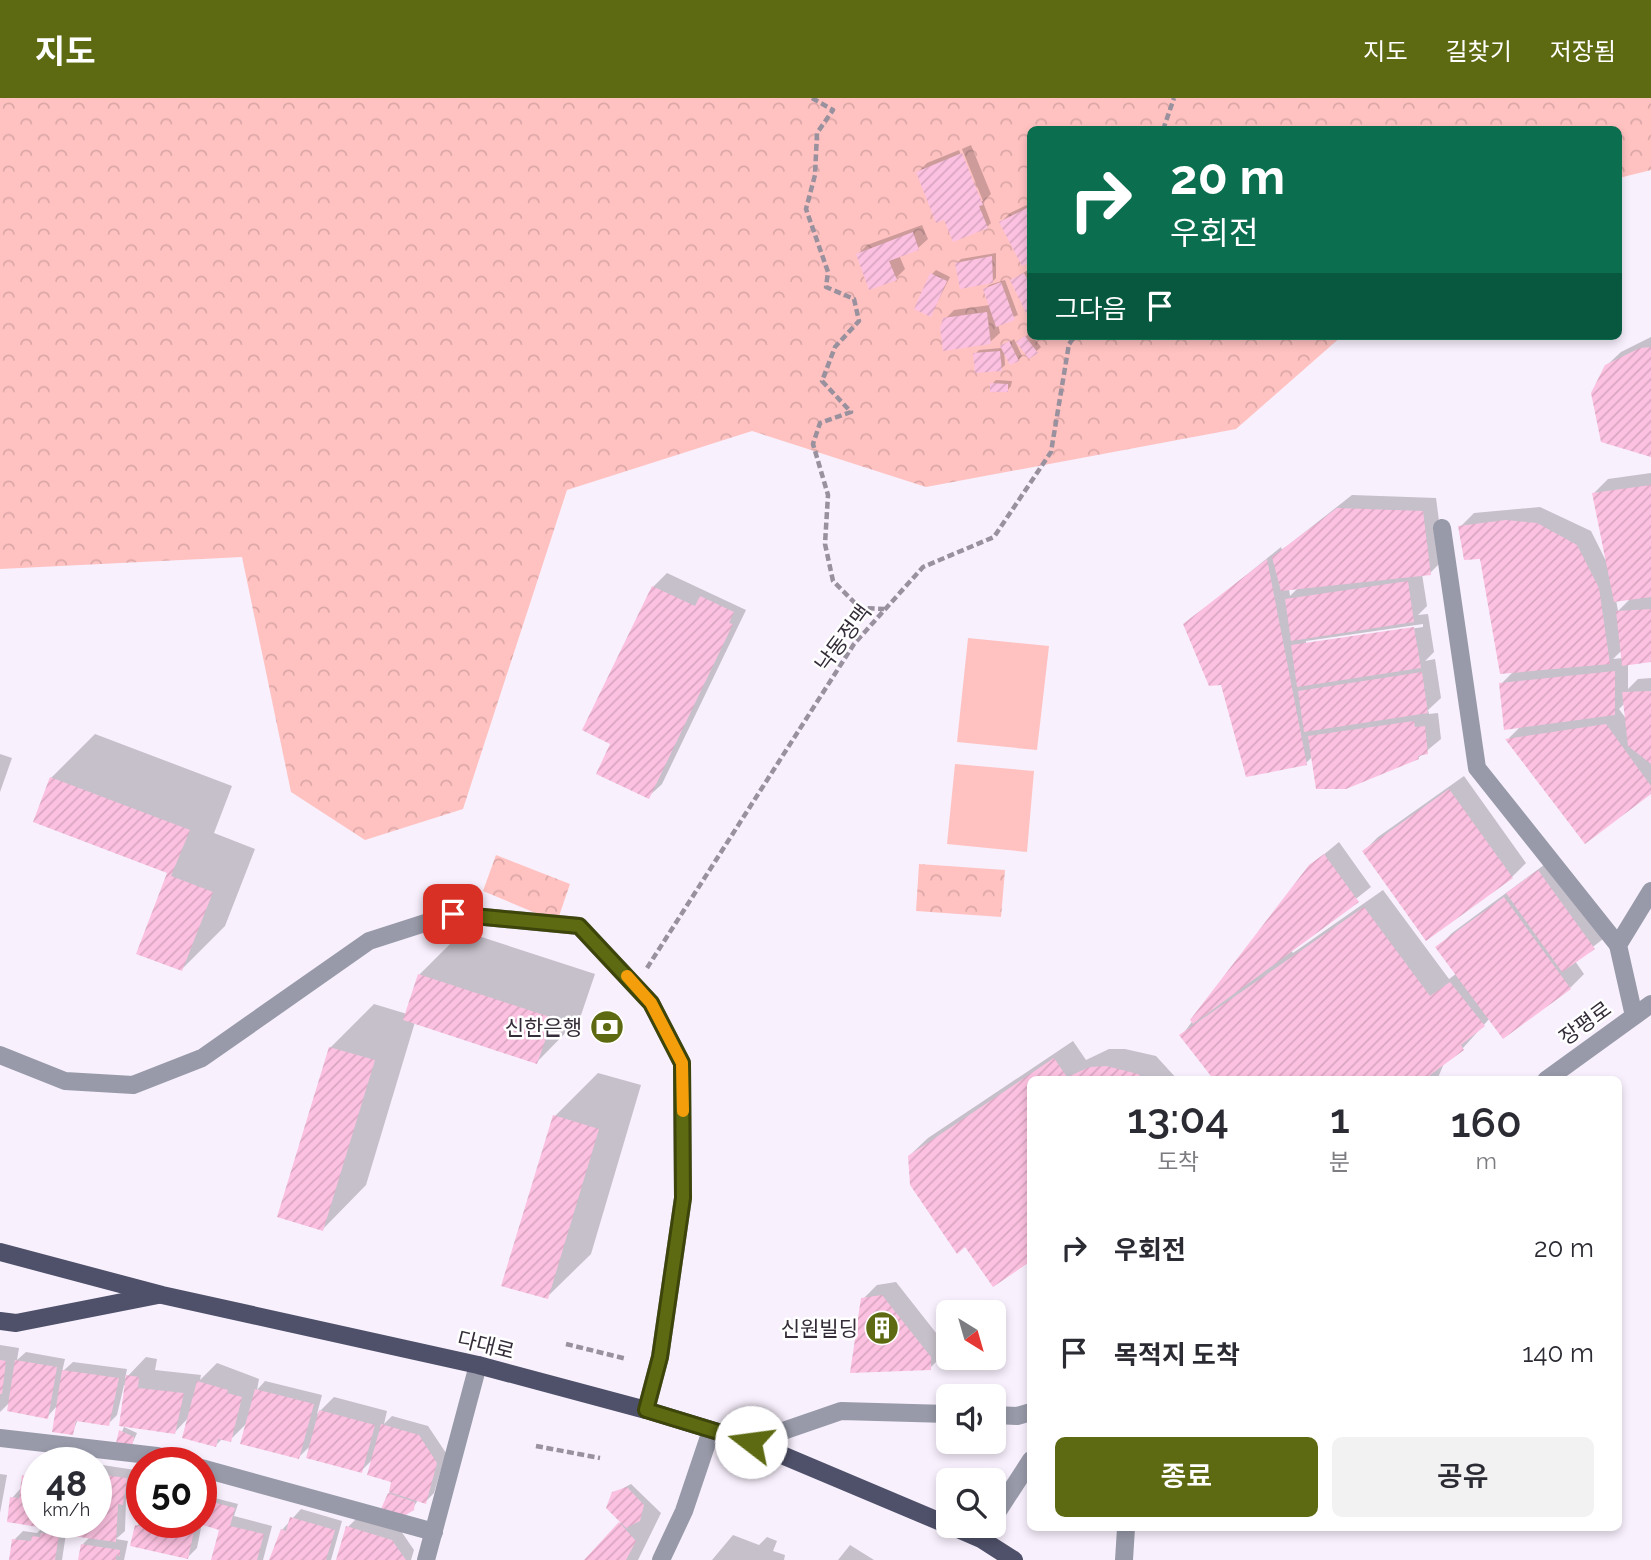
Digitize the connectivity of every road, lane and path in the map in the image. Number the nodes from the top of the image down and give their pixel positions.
1 (812, 98) edge
2 (1174, 98) edge
3 (1164, 126) edge
4 (1072, 340) edge
5 (1442, 528) dead end
6 (885, 609) junction
7 (1651, 891) edge
8 (1618, 945) junction
9 (637, 988) junction
10 (1651, 1004) edge
11 (1634, 1016) junction
12 (0, 1055) edge
13 (1552, 1076) edge
14 (0, 1252) edge
15 (162, 1295) junction
16 (0, 1321) edge
17 (566, 1344) dead end
18 (627, 1359) dead end
19 (478, 1365) junction
20 (646, 1410) junction
21 (1027, 1413) edge
22 (936, 1414) edge
23 (1006, 1416) edge
24 (711, 1431) junction
25 (0, 1438) edge
26 (751, 1442) junction
27 (536, 1446) dead end
28 (126, 1452) edge
29 (600, 1458) dead end
30 (1027, 1466) edge
31 (217, 1472) edge
32 (1006, 1499) edge
33 (936, 1519) edge
34 (1126, 1531) edge
35 (434, 1532) junction
36 (991, 1538) edge
37 (426, 1560) edge
38 (661, 1560) edge
39 (1014, 1560) edge
40 (1124, 1560) edge

1 - 6 path
2 - 3 path
4 - 6 path, 낙동정맥
5 - 8 street
6 - 9 path, 낙동정맥
7 - 8 street
8 - 11 street
9 - 12 street
9 - 20 street
10 - 11 street, 장평로
11 - 13 street, 장평로
14 - 15 main road, 다대로
15 - 16 main road
15 - 19 main road, 다대로
17 - 18 path
19 - 20 main road, 다대로
19 - 35 street
20 - 24 main road, 다대로
21 - 23 street
22 - 26 street
24 - 26 main road, 다대로
24 - 38 street
25 - 28 street
26 - 33 main road, 다대로
27 - 29 path
30 - 32 street
31 - 35 street
34 - 40 street
35 - 37 street
36 - 39 main road, 다대로

